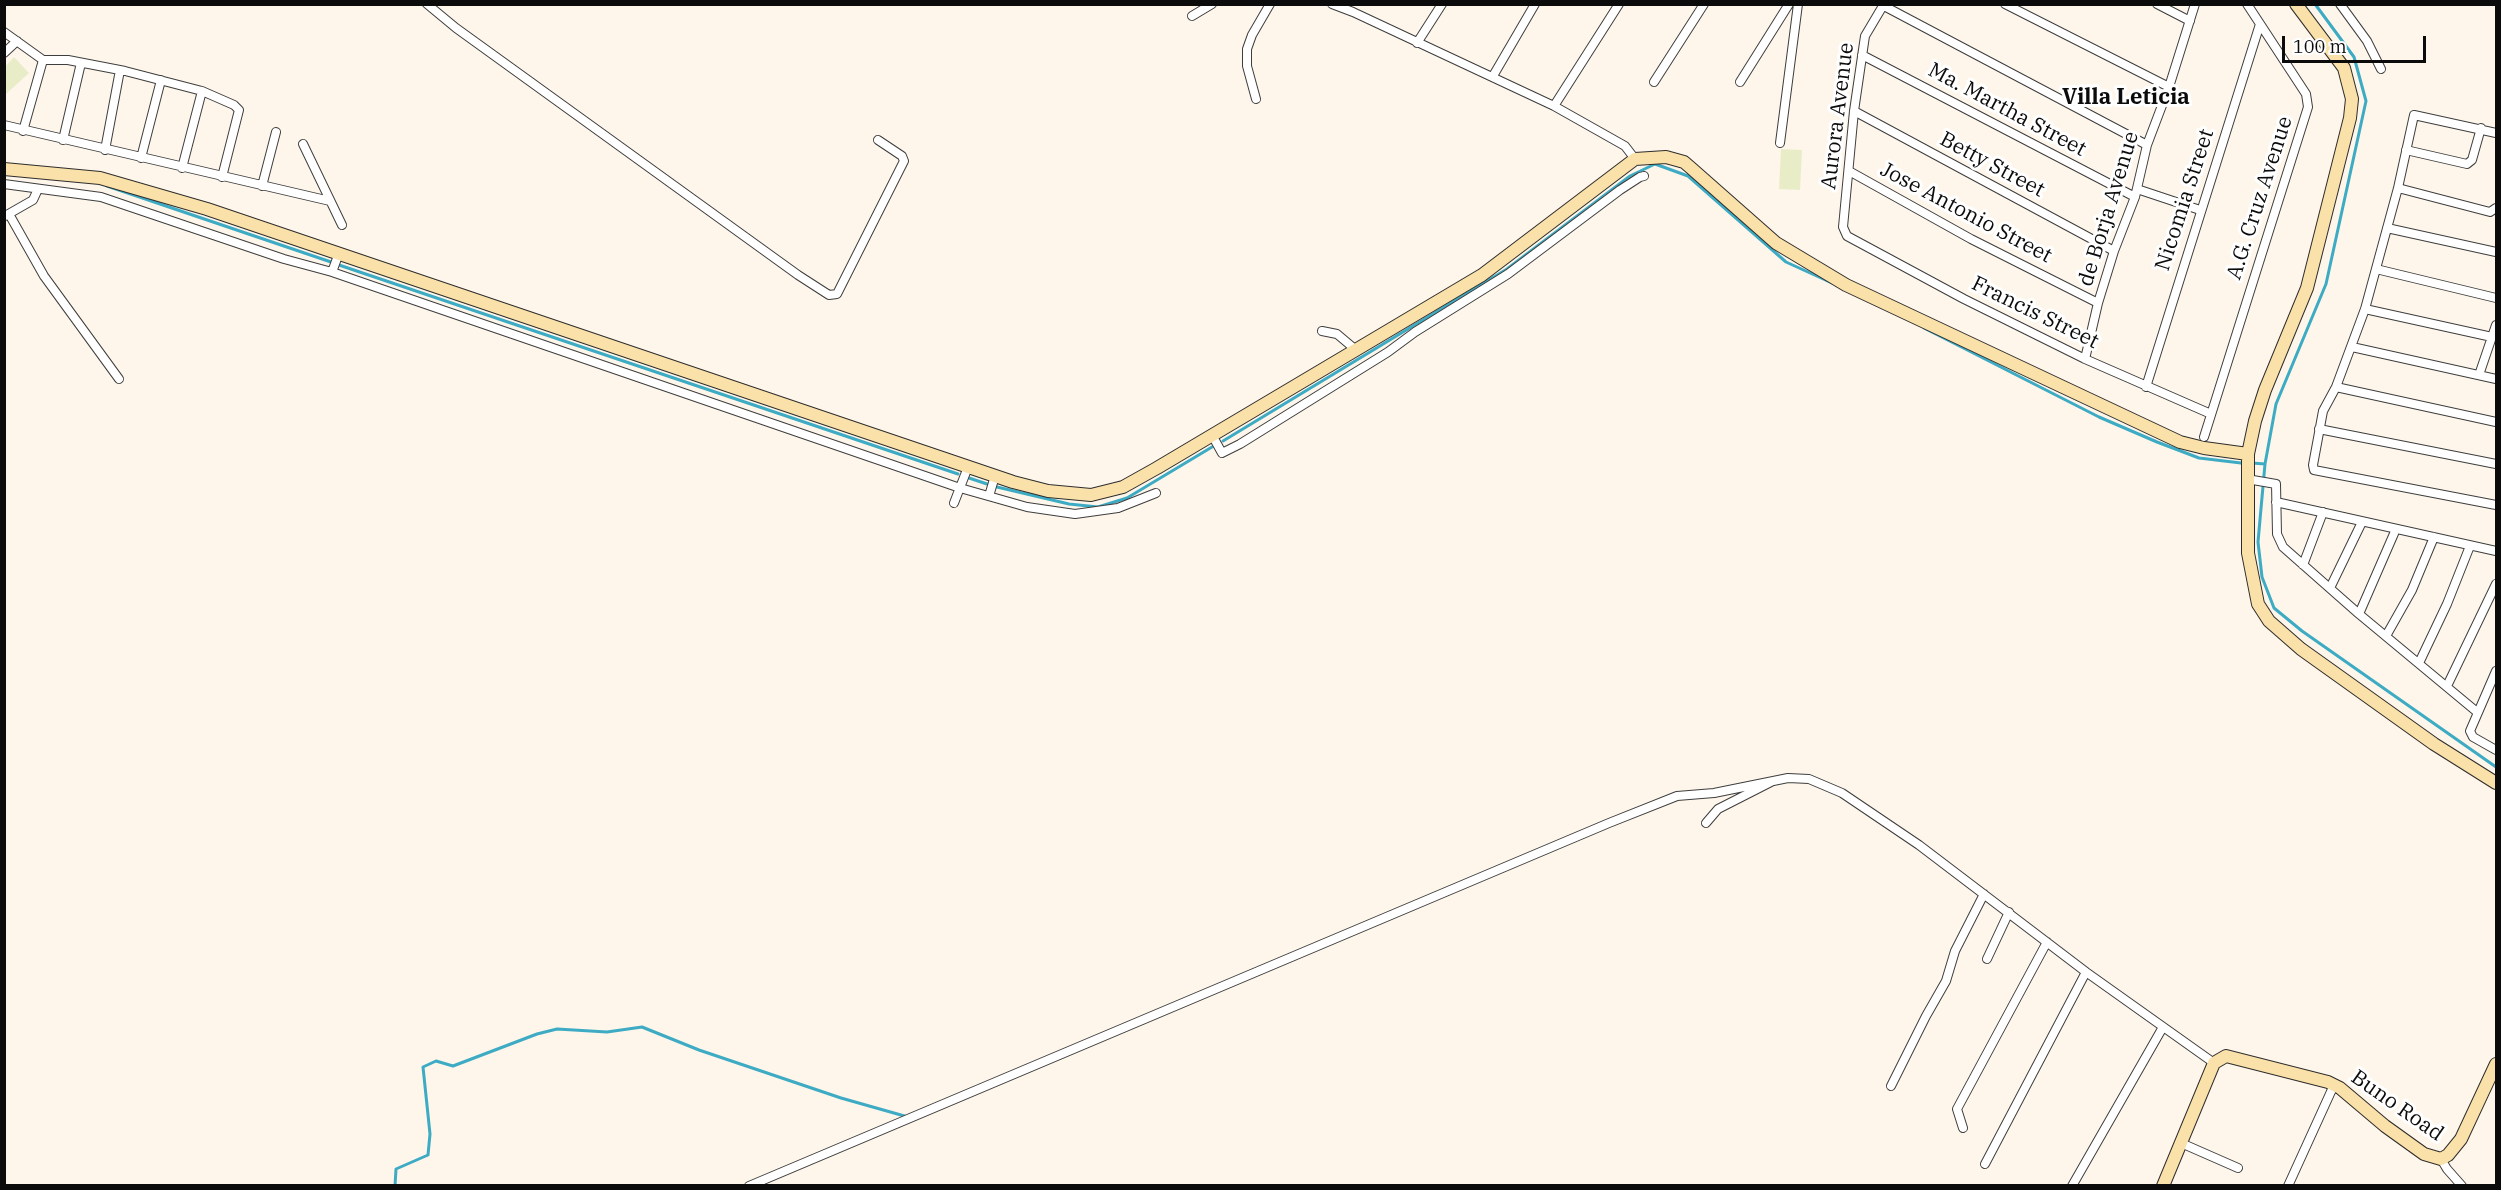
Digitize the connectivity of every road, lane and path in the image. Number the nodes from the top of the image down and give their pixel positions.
1 (427, 4) edge
2 (1212, 4) edge
3 (1270, 4) edge
4 (1332, 4) edge
5 (1442, 4) edge
6 (1534, 4) edge
7 (1619, 4) edge
8 (1704, 4) edge
9 (1789, 4) edge
10 (1798, 4) edge
11 (2005, 4) edge
12 (2157, 4) edge
13 (2195, 4) edge
14 (2247, 4) edge
15 (2296, 4) edge
16 (2340, 4) edge
17 (1884, 5) edge
18 (1356, 8) edge
19 (1192, 16) dead end
20 (2190, 21) junction
21 (2260, 24) junction
22 (4, 32) edge
23 (17, 41) junction
24 (1417, 43) junction
25 (4, 53) edge
26 (1862, 55) junction
27 (43, 60) junction
28 (81, 63) junction
29 (2381, 69) dead end
30 (120, 70) junction
31 (1493, 76) junction
32 (161, 80) junction
33 (1653, 82) dead end
34 (1740, 82) dead end
35 (2169, 87) junction
36 (202, 91) junction
37 (1256, 99) dead end
38 (1554, 106) junction
39 (1854, 111) junction
40 (4, 125) edge
41 (2481, 128) junction
42 (23, 131) junction
43 (276, 132) dead end
44 (2496, 133) edge
45 (63, 140) junction
46 (878, 140) dead end
47 (1780, 143) dead end
48 (303, 144) dead end
49 (2147, 145) junction
50 (105, 150) junction
51 (2406, 150) junction
52 (141, 158) junction
53 (1635, 159) junction
54 (182, 168) junction
55 (4, 169) edge
56 (1849, 171) junction
57 (1644, 176) dead end
58 (222, 177) junction
59 (4, 184) edge
60 (262, 186) junction
61 (2398, 188) junction
62 (38, 189) junction
63 (2136, 193) junction
64 (330, 201) junction
65 (2496, 208) edge
66 (2200, 210) junction
67 (7, 215) edge
68 (342, 225) dead end
69 (2387, 228) junction
70 (1847, 236) joint
71 (2114, 251) junction
72 (2496, 252) edge
73 (339, 253) junction
74 (2376, 269) junction
75 (332, 272) junction
76 (2496, 298) edge
77 (2098, 303) junction
78 (2365, 309) junction
79 (2496, 325) edge
80 (1322, 331) dead end
81 (2492, 337) junction
82 (2352, 347) junction
83 (1356, 350) junction
84 (2085, 358) junction
85 (2479, 375) junction
86 (119, 379) dead end
87 (2496, 379) edge
88 (2146, 387) junction
89 (2336, 387) junction
90 (2211, 414) junction
91 (2496, 422) edge
92 (2319, 429) junction
93 (1212, 435) junction
94 (2204, 436) dead end
95 (2248, 454) junction
96 (2496, 464) edge
97 (968, 466) junction
98 (995, 476) junction
99 (2251, 480) junction
100 (960, 488) junction
101 (1156, 493) dead end
102 (989, 496) junction
103 (2276, 502) junction
104 (954, 503) dead end
105 (2496, 505) edge
106 (2323, 512) junction
107 (2362, 522) junction
108 (2396, 529) junction
109 (2434, 537) junction
110 (2470, 546) junction
111 (2496, 550) edge
112 (2303, 564) junction
113 (2496, 584) edge
114 (2330, 588) junction
115 (2359, 614) junction
116 (2386, 636) junction
117 (2419, 663) junction
118 (2496, 671) edge
119 (2447, 686) junction
120 (2477, 712) junction
121 (2496, 750) edge
122 (1774, 780) junction
123 (2496, 783) edge
124 (1706, 823) dead end
125 (1984, 894) junction
126 (2009, 912) junction
127 (2047, 942) junction
128 (1987, 958) dead end
129 (2086, 972) junction
130 (2163, 1027) junction
131 (2214, 1063) junction
132 (2496, 1064) edge
133 (2334, 1085) junction
134 (1891, 1086) dead end
135 (1963, 1128) dead end
136 (2181, 1143) junction
137 (2441, 1159) junction
138 (1985, 1164) dead end
139 (2238, 1168) dead end
140 (749, 1185) edge
141 (2072, 1185) edge
142 (2163, 1185) edge
143 (2288, 1185) edge
144 (2462, 1185) edge

1 - 46 street
2 - 19 street
3 - 37 street
4 - 18 street
5 - 24 street
6 - 31 street
7 - 38 street
8 - 33 street
9 - 34 street
10 - 47 street
11 - 35 street
12 - 20 street
13 - 20 street, de Borja Avenue
14 - 21 street, A.G. Cruz Avenue
15 - 95 street
16 - 29 street
17 - 26 street, Aurora Avenue
17 - 49 street
18 - 24 street
20 - 35 street, de Borja Avenue
21 - 66 street, Nicomia Street
21 - 90 street, A.G. Cruz Avenue
22 - 23 street
23 - 25 street
23 - 27 street
24 - 31 street
26 - 39 street, Aurora Avenue
26 - 63 street, Ma. Martha Street
27 - 28 street
27 - 42 street
28 - 30 street
28 - 45 street
30 - 32 street
30 - 50 street
31 - 38 street
32 - 36 street
32 - 52 street
35 - 49 street, de Borja Avenue
36 - 54 street
36 - 58 street
38 - 53 street
39 - 56 street, Aurora Avenue
39 - 71 street, Betty Street
40 - 42 street
41 - 44 street
41 - 51 street
41 - 51 street
42 - 45 street
43 - 60 street
45 - 50 street
48 - 64 street
49 - 63 street, de Borja Avenue
50 - 52 street
51 - 61 street
52 - 54 street
53 - 83 street
53 - 95 street
54 - 58 street
55 - 73 street
56 - 70 street, Aurora Avenue
56 - 77 street, Jose Antonio Street
57 - 93 street
58 - 60 street
59 - 62 street
60 - 64 street
61 - 65 street
61 - 69 street
62 - 67 street
62 - 75 street
63 - 66 street, Ma. Martha Street
63 - 71 street, de Borja Avenue
64 - 68 street
66 - 88 street, Nicomia Street
67 - 86 street
69 - 72 street
69 - 74 street
70 - 84 street, Francis Street
71 - 77 street, de Borja Avenue
73 - 75 street
73 - 97 street
74 - 76 street
74 - 78 street
75 - 100 street
77 - 84 street, de Borja Avenue
78 - 81 street
78 - 82 street
79 - 81 street
80 - 83 street
81 - 85 street
82 - 85 street
82 - 89 street
83 - 93 street
84 - 88 street, Francis Street
85 - 87 street
88 - 90 street, Francis Street
89 - 91 street
89 - 92 street
90 - 94 street, A.G. Cruz Avenue
92 - 96 street
92 - 105 street
93 - 98 street
95 - 99 street
97 - 98 street
97 - 100 street
98 - 102 street
99 - 103 street
99 - 123 street
100 - 102 street
100 - 104 street
101 - 102 street
103 - 106 street
103 - 112 street
106 - 107 street
106 - 112 street
107 - 108 street
107 - 114 street
108 - 109 street
108 - 115 street
109 - 110 street
109 - 116 street
110 - 111 street
110 - 117 street
112 - 114 street
113 - 119 street
114 - 115 street
115 - 116 street
116 - 117 street
117 - 119 street
118 - 120 street
119 - 120 street
120 - 121 street
122 - 124 street
122 - 125 street
122 - 140 street
125 - 126 street
125 - 134 street
126 - 127 street
126 - 128 street
127 - 129 street
127 - 135 street
129 - 130 street
129 - 138 street
130 - 131 street
130 - 141 street
131 - 133 street, Buno Road
131 - 136 street
132 - 137 street, Buno Road
133 - 137 street, Buno Road
133 - 143 street
136 - 139 street
136 - 142 street
137 - 144 street

